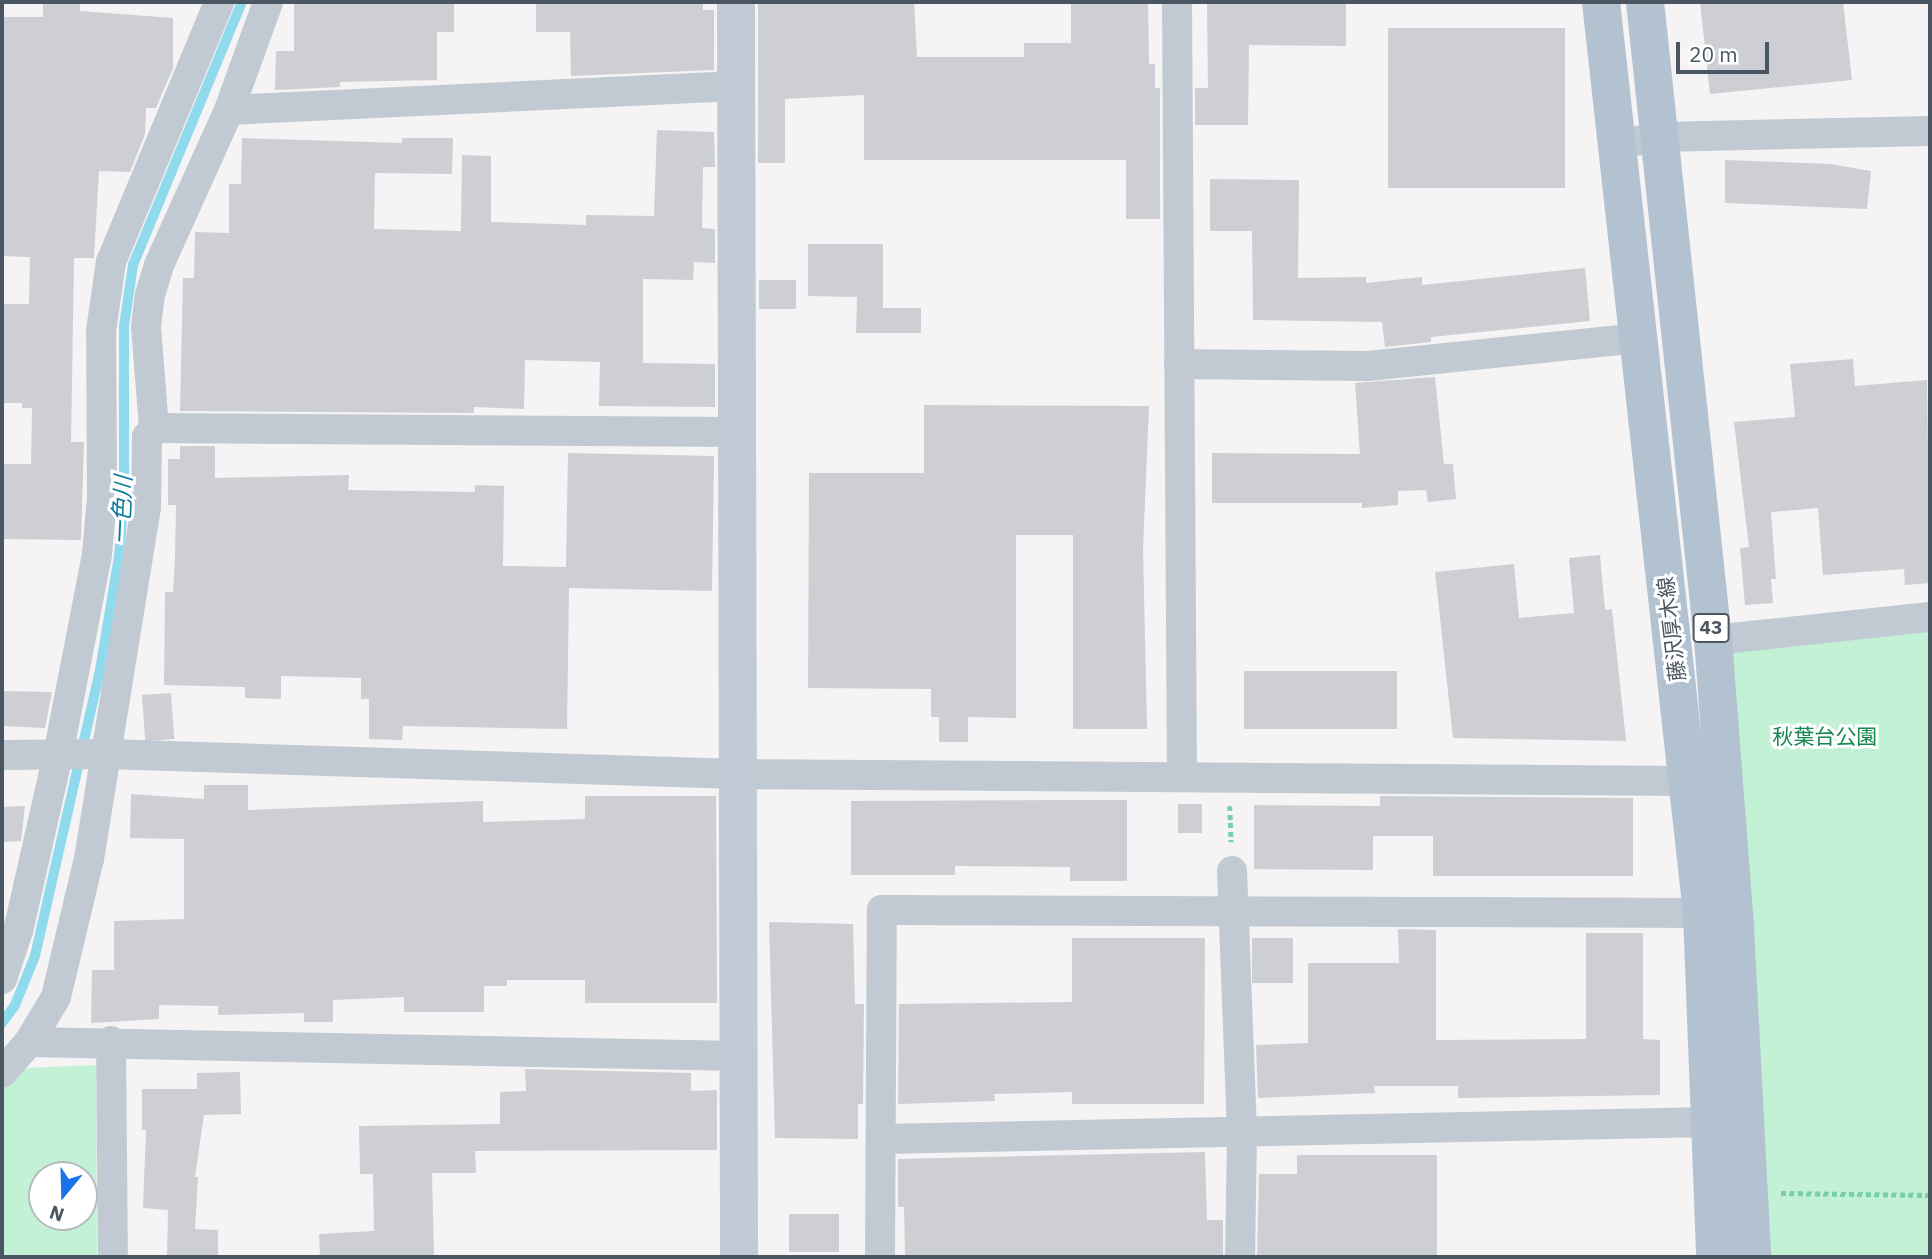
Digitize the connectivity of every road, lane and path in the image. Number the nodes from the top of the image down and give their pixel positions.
1 (219, 2) edge
2 (268, 2) edge
3 (736, 2) edge
4 (1177, 2) edge
5 (1601, 2) edge
6 (1645, 2) edge
7 (736, 86) junction
8 (229, 110) junction
9 (1930, 131) edge
10 (1662, 137) junction
11 (1616, 144) junction
12 (1641, 338) junction
13 (1180, 364) junction
14 (154, 428) junction
15 (739, 432) junction
16 (1930, 617) edge
17 (1713, 640) junction
18 (103, 754) junction
19 (2, 755) edge
20 (63, 755) junction
21 (738, 774) junction
22 (1182, 777) junction
23 (1229, 777) junction
24 (1688, 781) junction
25 (1232, 871) joint
26 (1233, 911) junction
27 (1702, 913) junction
28 (2, 979) edge
29 (111, 1041) junction
30 (29, 1042) junction
31 (739, 1056) junction
32 (2, 1073) edge
33 (1711, 1122) junction
34 (1242, 1132) junction
35 (881, 1139) junction
36 (1749, 1192) junction
37 (1930, 1195) edge
38 (113, 1257) edge
39 (739, 1257) edge
40 (880, 1257) edge
41 (1240, 1257) edge
42 (1715, 1257) edge
43 (1752, 1257) edge

1 - 20 street
2 - 8 street
3 - 7 street
4 - 13 street
5 - 11 main road, 藤沢厚木線 / 43
6 - 10 main road, 藤沢厚木線 / 43
7 - 8 street
7 - 15 street
8 - 14 street
9 - 10 street
10 - 11 street
10 - 17 main road, 藤沢厚木線 / 43
11 - 12 main road, 藤沢厚木線 / 43
12 - 13 street
12 - 24 main road, 藤沢厚木線 / 43
13 - 22 street
14 - 15 street
14 - 18 street
15 - 21 street
16 - 17 street
17 - 36 main road, 藤沢厚木線 / 43
18 - 20 street
18 - 21 street
18 - 30 street
19 - 20 street
20 - 28 street
21 - 22 street
21 - 31 street
22 - 23 street
23 - 24 street
23 - 25 path
24 - 27 main road, 藤沢厚木線 / 43
25 - 26 street
26 - 27 street
26 - 34 street
26 - 35 street
27 - 33 main road, 藤沢厚木線 / 43
29 - 30 street
29 - 31 street
29 - 38 street
30 - 32 street
31 - 39 street
33 - 34 street
33 - 42 main road, 藤沢厚木線 / 43
34 - 35 street
34 - 41 street
35 - 40 street
36 - 37 path
36 - 43 main road, 藤沢厚木線 / 43

